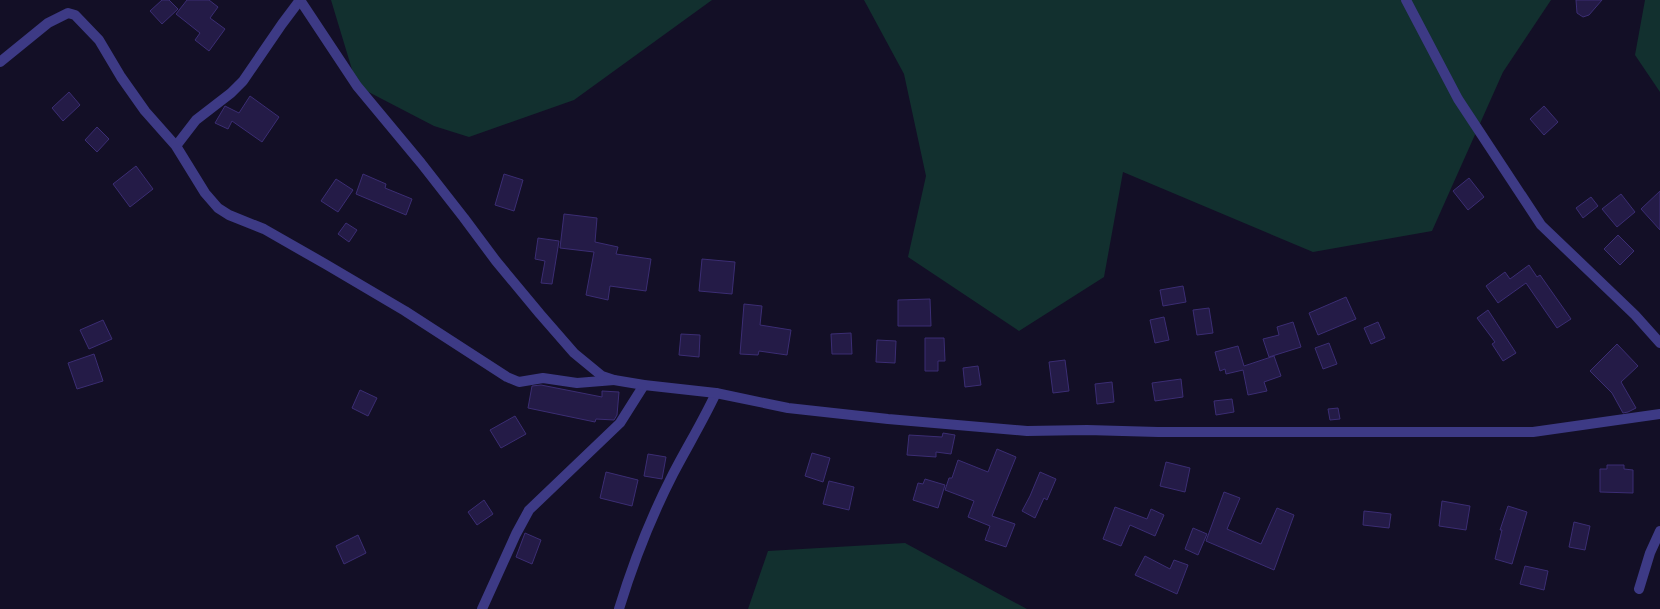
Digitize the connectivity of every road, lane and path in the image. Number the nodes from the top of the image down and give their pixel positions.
1 (300, 0) edge
2 (1406, 0) edge
3 (0, 62) edge
4 (176, 146) junction
5 (1660, 343) edge
6 (614, 380) junction
7 (644, 385) junction
8 (716, 393) junction
9 (1660, 414) edge
10 (1660, 531) edge
11 (1639, 589) dead end
12 (482, 609) edge
13 (619, 609) edge

1 - 4 street
1 - 6 street
2 - 5 street
3 - 4 street
4 - 6 street
6 - 7 street
7 - 8 street
7 - 12 street
8 - 9 street
8 - 13 street
10 - 11 street

